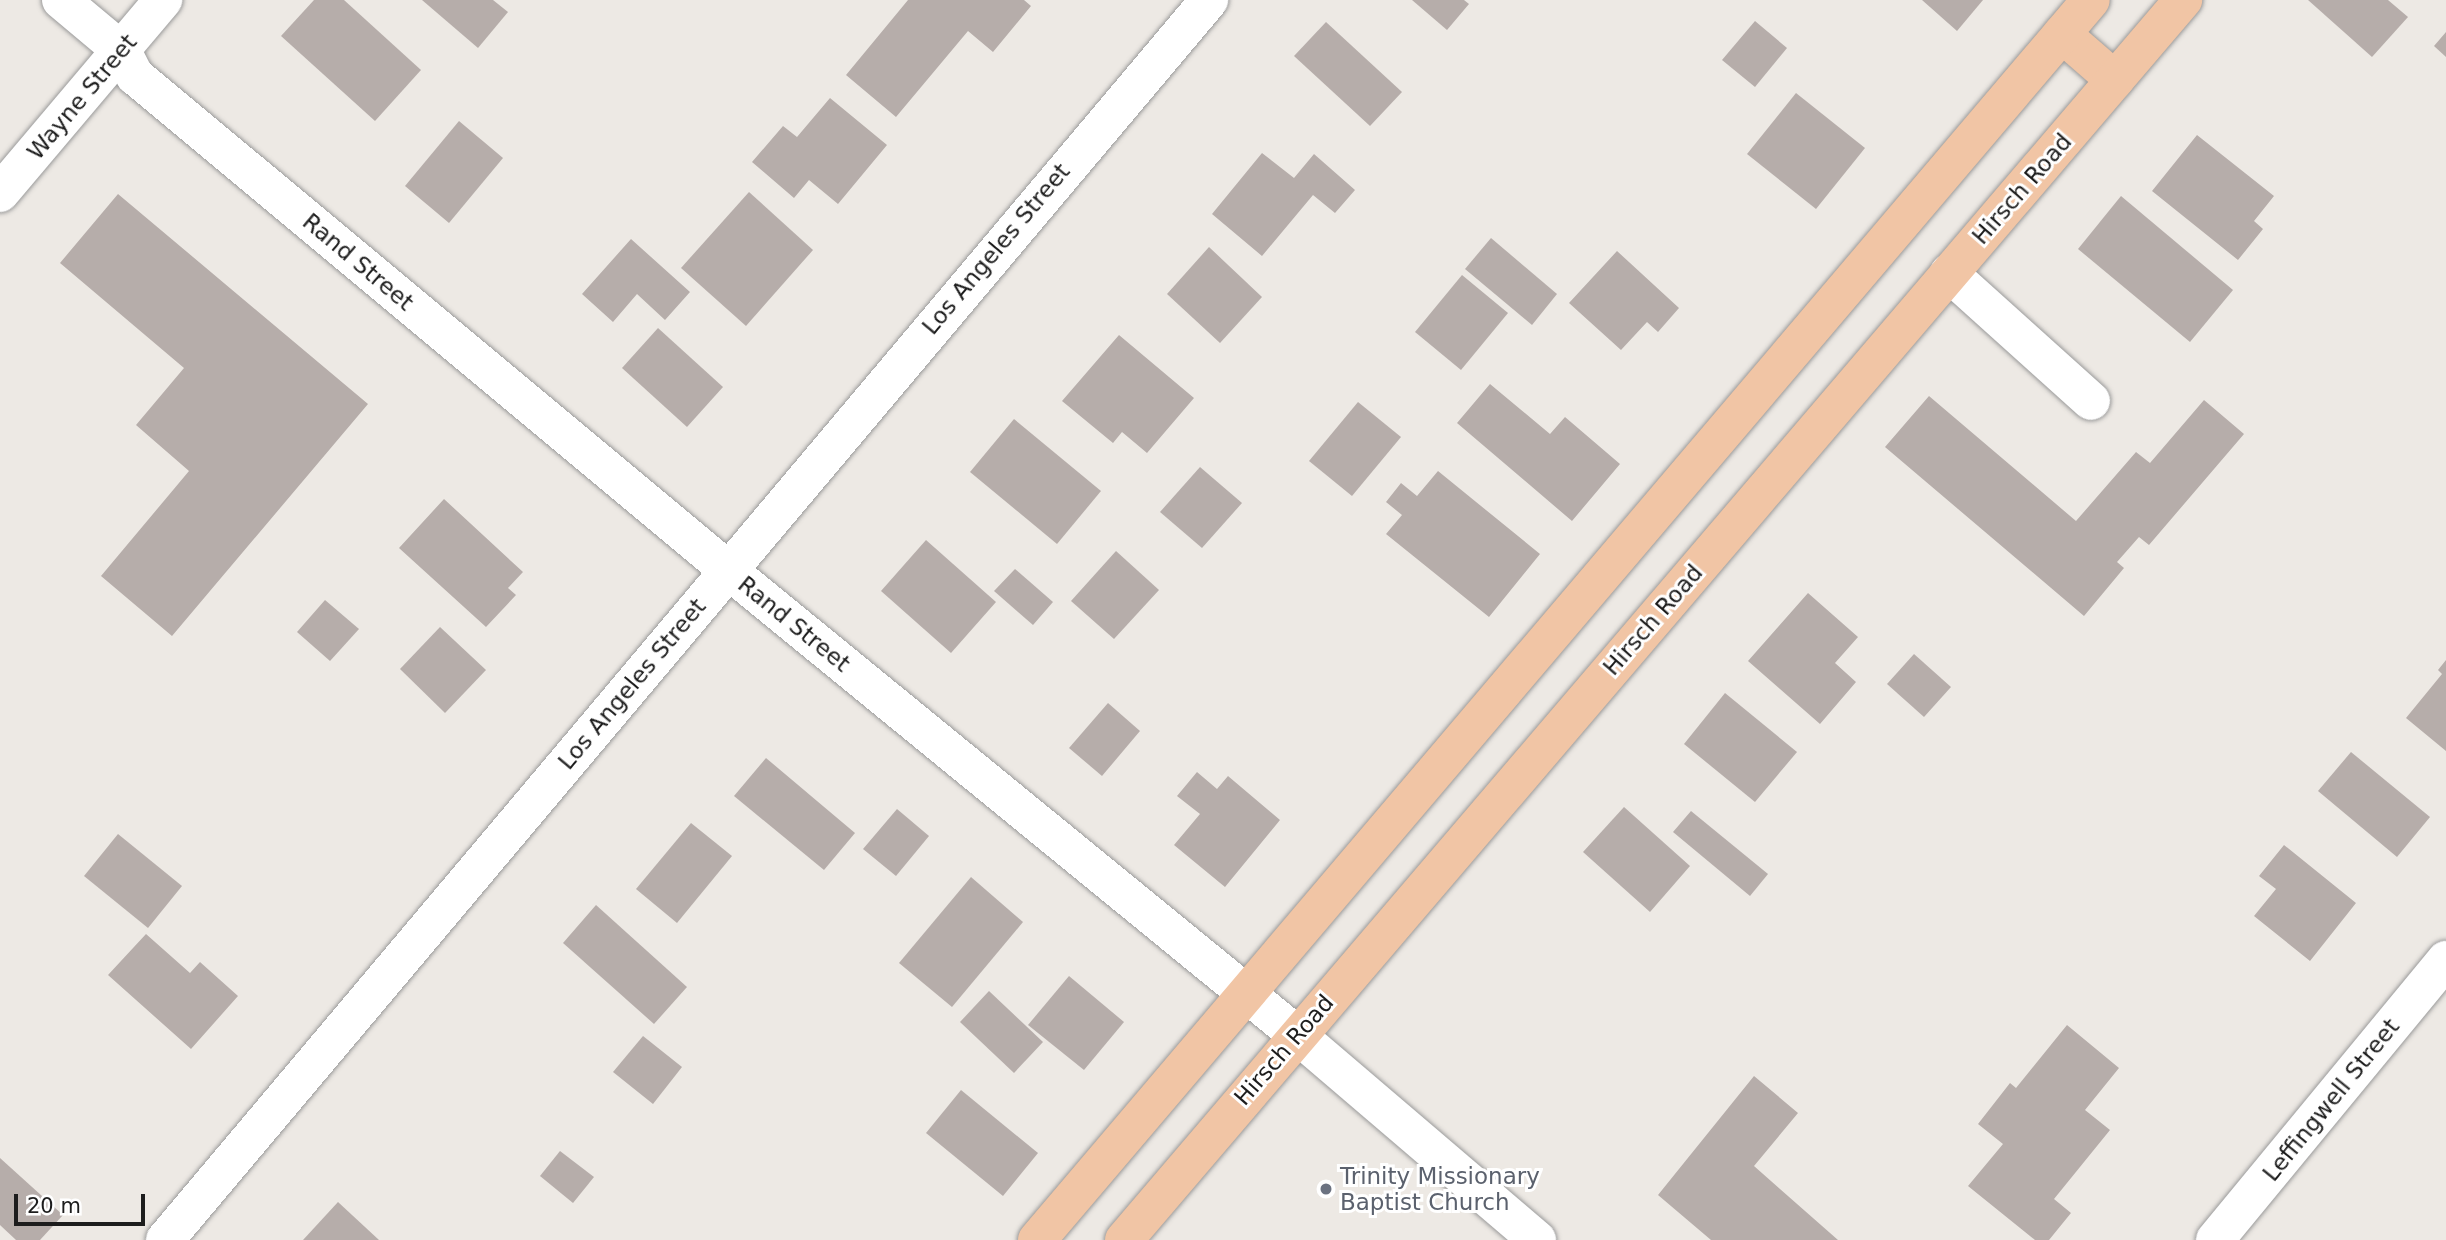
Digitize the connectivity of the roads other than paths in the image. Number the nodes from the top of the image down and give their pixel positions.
1 (61, 0) edge
2 (163, 0) edge
3 (1209, 0) edge
4 (2091, 0) edge
5 (2183, 0) edge
6 (2062, 34) junction
7 (122, 51) junction
8 (2115, 80) junction
9 (0, 193) edge
10 (1949, 273) junction
11 (2091, 401) dead end
12 (728, 570) junction
13 (2446, 960) edge
14 (1246, 993) junction
15 (1296, 1034) junction
16 (165, 1240) edge
17 (1037, 1240) edge
18 (1124, 1240) edge
19 (1537, 1240) edge
20 (2215, 1240) edge

1 - 7 street, Rand Street
2 - 7 street, Wayne Street
3 - 12 street, Los Angeles Street
4 - 6 main road
5 - 8 main road, Hirsch Road
6 - 8 main road
6 - 14 main road
7 - 9 street, Wayne Street
7 - 12 street, Rand Street
8 - 10 main road, Hirsch Road
10 - 11 street
10 - 15 main road, Hirsch Road
12 - 14 street, Rand Street
12 - 16 street, Los Angeles Street
13 - 20 street, Leffingwell Street
14 - 15 street, Rand Street
14 - 17 main road
15 - 18 main road, Hirsch Road
15 - 19 street, Rand Street

